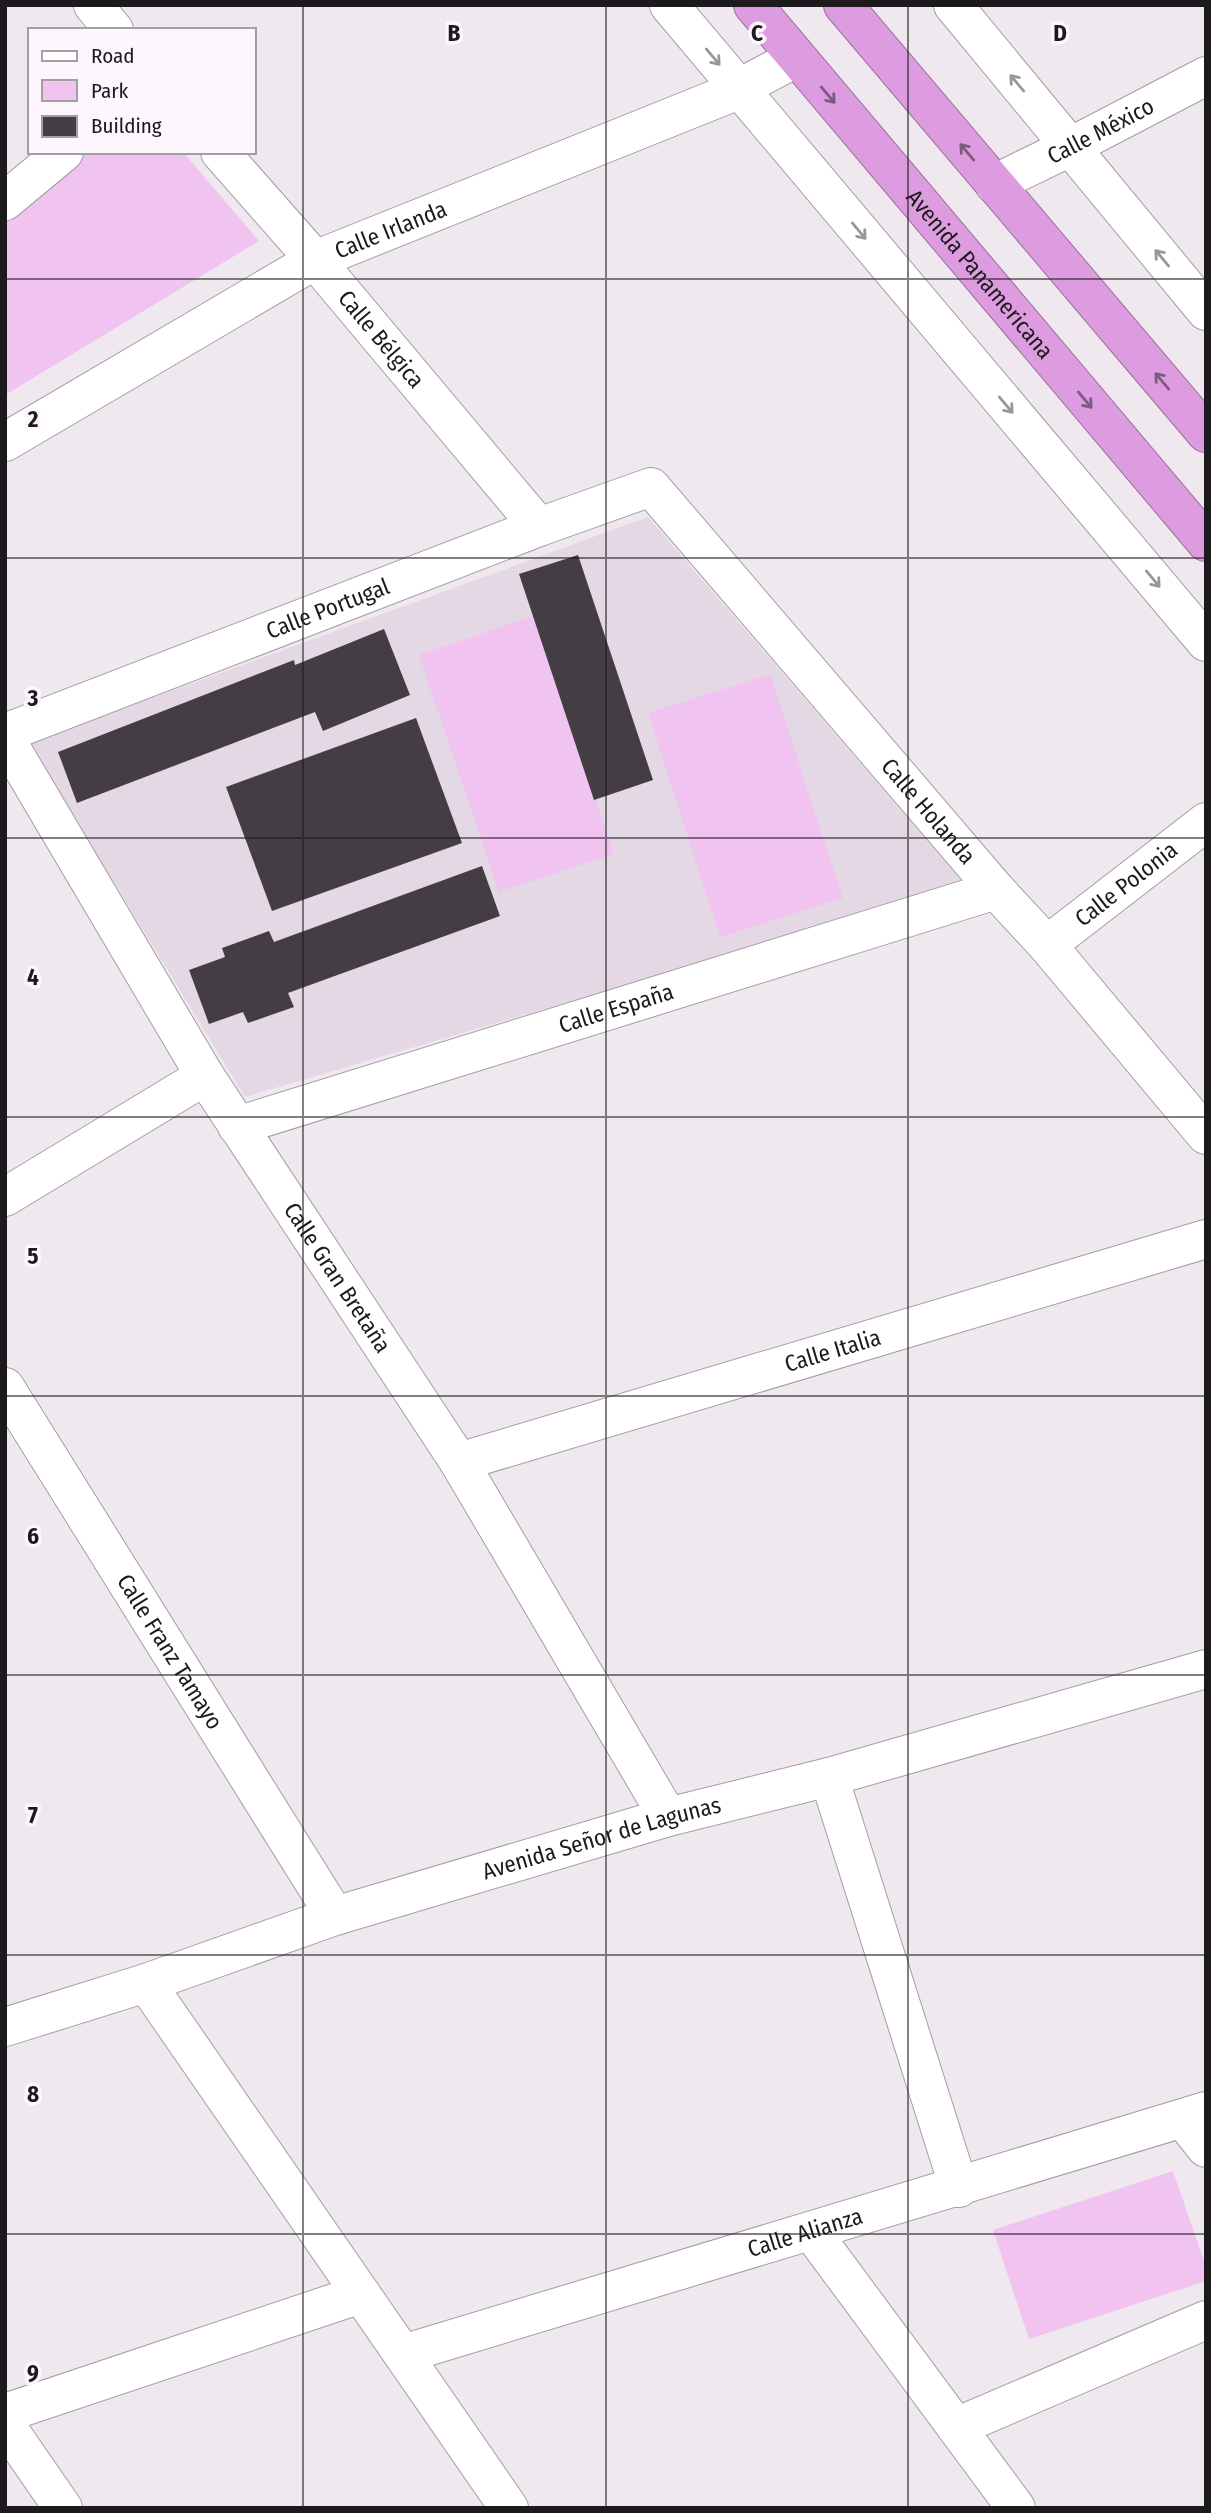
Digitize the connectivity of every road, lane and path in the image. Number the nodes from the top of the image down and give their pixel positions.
1 (93, 5) edge
2 (669, 5) edge
3 (753, 5) edge
4 (843, 5) edge
5 (953, 5) edge
6 (112, 28) edge
7 (796, 58) junction
8 (1206, 76) edge
9 (739, 88) junction
10 (1070, 147) junction
11 (62, 154) edge
12 (222, 154) edge
13 (994, 184) junction
14 (5, 201) edge
15 (315, 260) junction
16 (1206, 311) edge
17 (1206, 433) edge
18 (5, 442) edge
19 (651, 488) joint
20 (539, 527) junction
21 (1206, 542) edge
22 (1206, 642) edge
23 (5, 733) edge
24 (5, 738) edge
25 (1206, 822) edge
26 (996, 890) junction
27 (1047, 945) junction
28 (205, 1076) junction
29 (237, 1126) junction
30 (1206, 1135) edge
31 (5, 1197) edge
32 (1206, 1239) edge
33 (5, 1387) edge
34 (459, 1462) junction
35 (1206, 1669) edge
36 (829, 1777) junction
37 (668, 1817) junction
38 (335, 1916) junction
39 (146, 1983) junction
40 (5, 2027) edge
41 (1198, 2126) edge
42 (959, 2188) junction
43 (811, 2231) junction
44 (362, 2294) junction
45 (1206, 2319) edge
46 (403, 2354) junction
47 (5, 2413) edge
48 (5, 2424) edge
49 (956, 2427) junction
50 (63, 2508) edge
51 (509, 2508) edge
52 (1016, 2508) edge

1 - 6 street
2 -> 9 street
3 - 7 highway, Avenida Panamericana
13 -> 4 highway
10 -> 5 street
7 - 9 street, Calle Irlanda
7 -> 21 highway, Avenida Panamericana
8 - 10 street, Calle México
9 - 15 street, Calle Irlanda
9 -> 22 street
10 - 13 street, Calle México
16 -> 10 street
11 - 14 street
12 - 15 street, Calle Bélgica
17 -> 13 highway
15 - 18 street, Calle Irlanda
15 - 20 street, Calle Bélgica
19 - 20 street, Calle Portugal
19 - 26 street, Calle Holanda
20 - 23 street, Calle Portugal
24 - 28 street, Calle Gran Bretaña
25 - 27 street, Calle Polonia
26 - 27 street, Calle Holanda
26 - 29 street, Calle España
27 - 30 street, Calle Holanda
28 - 29 street, Calle Gran Bretaña
28 - 31 street
29 - 34 street, Calle Gran Bretaña
32 - 34 street, Calle Italia
33 - 38 street, Calle Franz Tamayo
34 - 37 street, Calle Gran Bretaña
35 - 36 street, Avenida Señor de Lagunas
36 - 37 street, Avenida Señor de Lagunas
36 - 42 street
37 - 38 street, Avenida Señor de Lagunas
38 - 39 street, Avenida Señor de Lagunas
39 - 40 street, Avenida Señor de Lagunas
39 - 44 street
41 - 42 street, Calle Alianza
42 - 43 street, Calle Alianza
43 - 46 street, Calle Alianza
43 - 49 street
44 - 46 street
44 - 47 street
45 - 49 street
46 - 51 street
48 - 50 street
49 - 52 street

